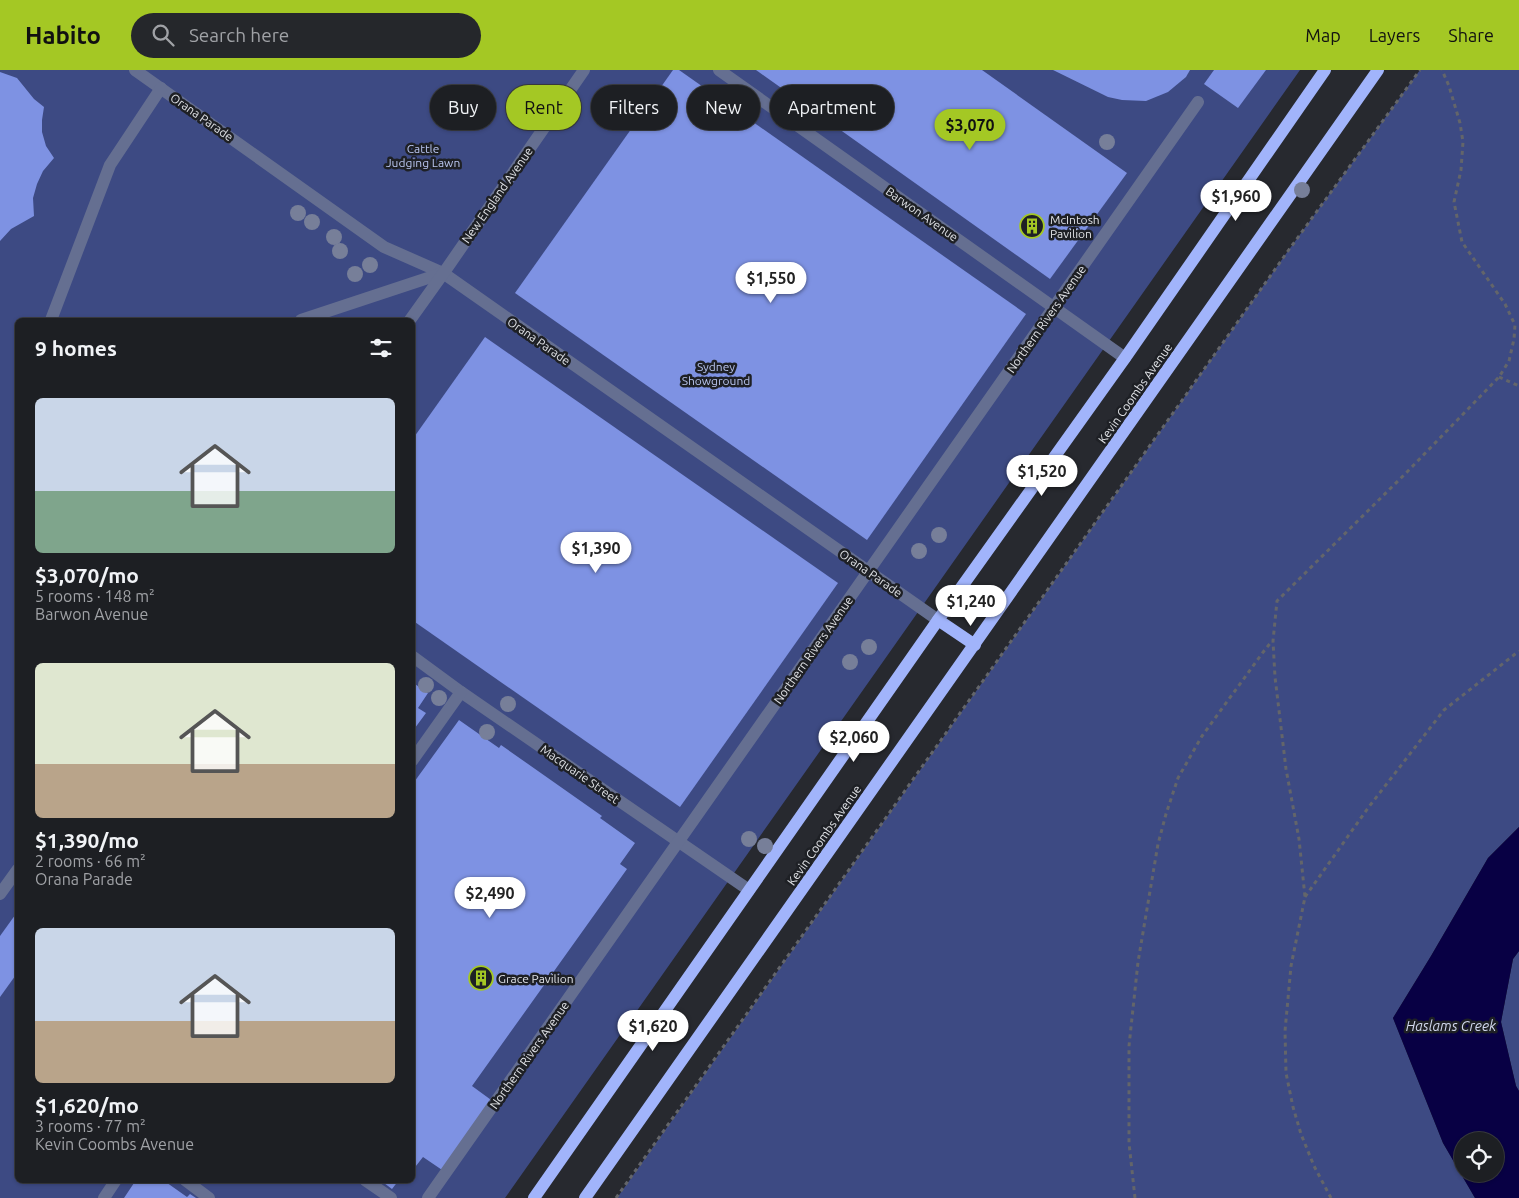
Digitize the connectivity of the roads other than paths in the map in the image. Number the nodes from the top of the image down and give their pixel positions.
1 (135, 70) edge
2 (584, 70) edge
3 (719, 70) edge
4 (1325, 70) edge
5 (1378, 70) edge
6 (161, 88) junction
7 (1198, 102) dead end
8 (443, 273) junction
9 (1053, 308) junction
10 (52, 318) edge
11 (307, 318) edge
12 (411, 318) edge
13 (1125, 358) junction
14 (868, 572) junction
15 (938, 620) junction
16 (975, 645) junction
17 (415, 658) edge
18 (461, 692) junction
19 (415, 757) edge
20 (678, 842) junction
21 (15, 873) edge
22 (749, 890) junction
23 (0, 894) edge
24 (114, 1183) edge
25 (189, 1183) edge
26 (369, 1183) edge
27 (104, 1198) edge
28 (209, 1198) edge
29 (391, 1198) edge
30 (428, 1198) edge
31 (534, 1198) edge
32 (585, 1198) edge

1 - 6 street, Orana Parade
2 - 8 street, New England Avenue
3 - 9 street, Barwon Avenue
4 - 13 main road
5 - 16 main road, Kevin Coombs Avenue
6 - 8 street, Orana Parade
6 - 10 street
7 - 9 street, Northern Rivers Avenue
8 - 11 street
8 - 12 street, New England Avenue
8 - 14 street, Orana Parade
9 - 13 street, Barwon Avenue
9 - 14 street, Northern Rivers Avenue
13 - 15 main road
14 - 15 street, Orana Parade
14 - 20 street, Northern Rivers Avenue
15 - 16 main road
15 - 22 main road
16 - 32 main road, Kevin Coombs Avenue
17 - 18 street, Macquarie Street
18 - 19 street
18 - 20 street, Macquarie Street
20 - 22 street, Macquarie Street
20 - 30 street, Northern Rivers Avenue
21 - 23 street
22 - 31 main road
24 - 27 street
25 - 28 street
26 - 29 street

